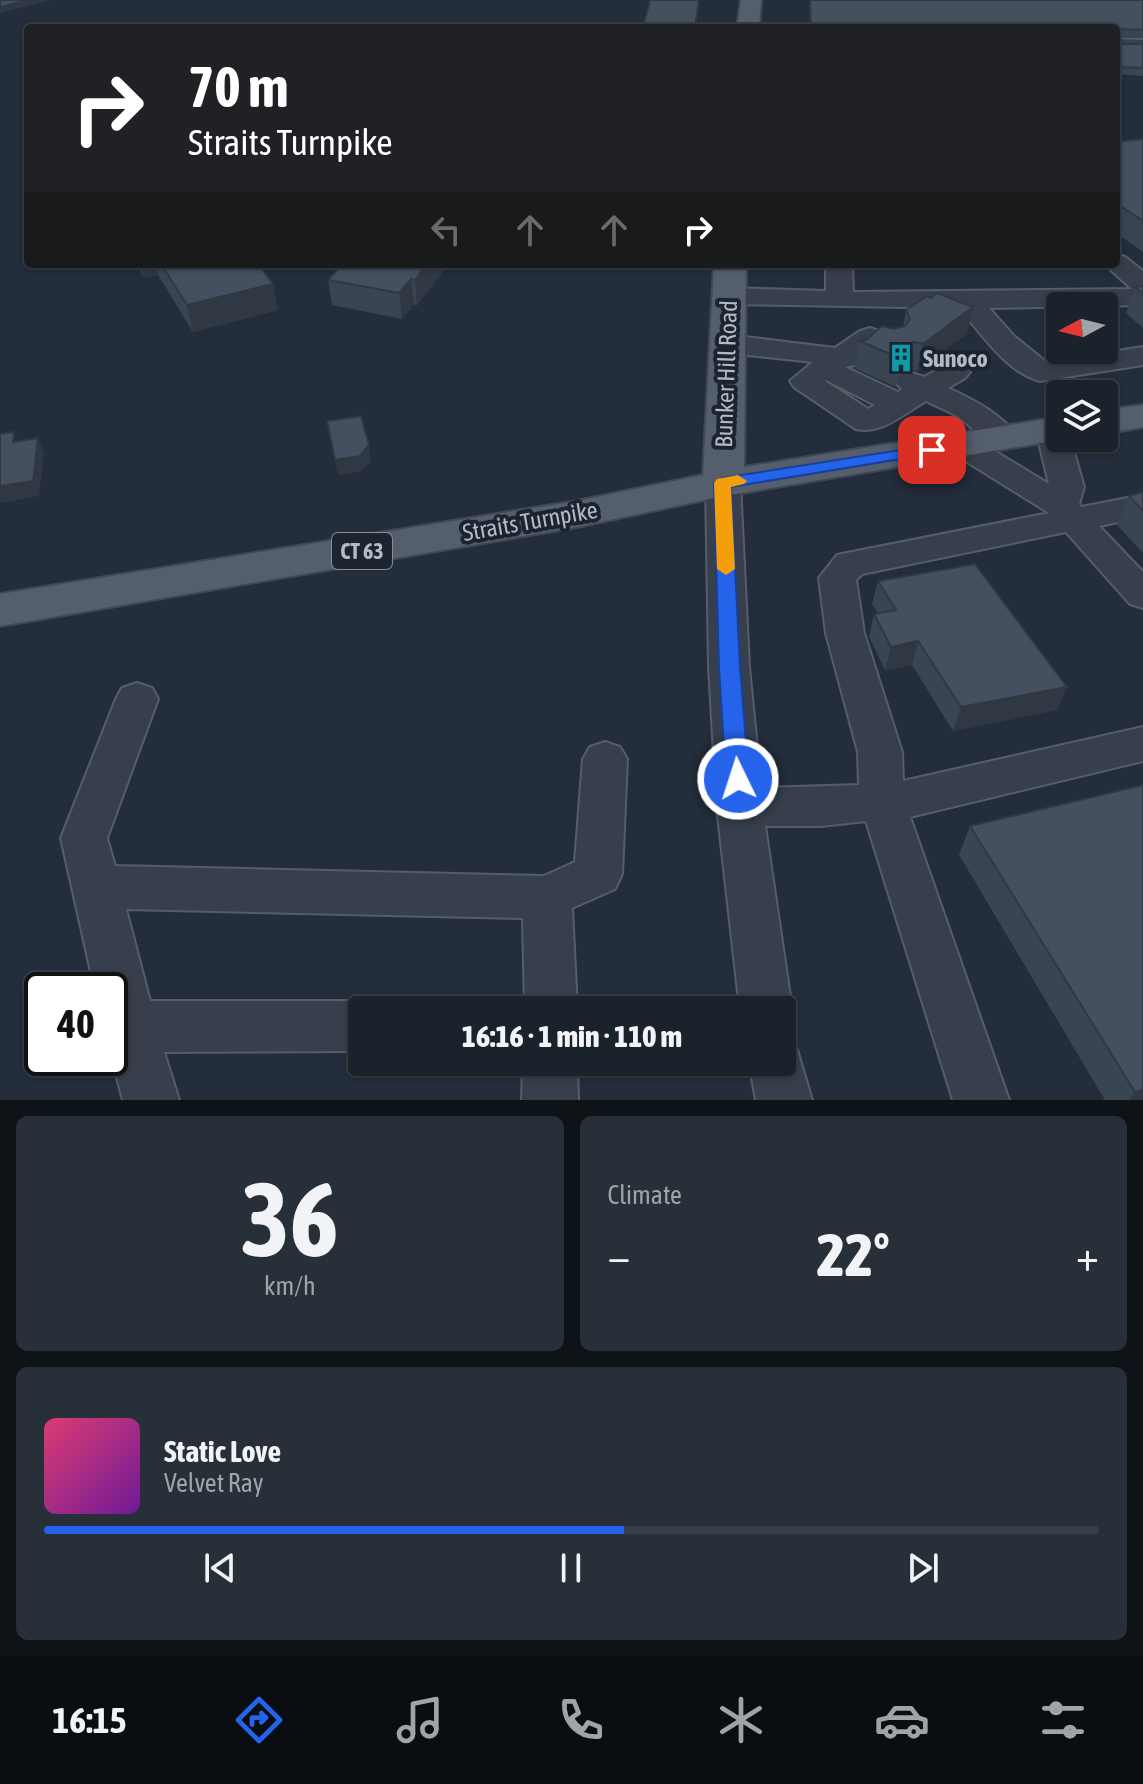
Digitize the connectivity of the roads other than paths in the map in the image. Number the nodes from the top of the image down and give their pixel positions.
1 (751, 0) edge
2 (748, 24) edge
3 (1120, 44) edge
4 (1143, 45) edge
5 (1120, 265) edge
6 (839, 268) edge
7 (729, 280) edge
8 (1143, 285) edge
9 (1143, 297) edge
10 (840, 300) junction
11 (967, 300) junction
12 (728, 344) junction
13 (888, 344) edge
14 (1143, 356) edge
15 (843, 362) junction
16 (1143, 416) edge
17 (1118, 420) edge
18 (1046, 431) edge
19 (1002, 438) junction
20 (962, 445) junction
21 (1060, 452) edge
22 (723, 483) junction
23 (1143, 506) edge
24 (1068, 514) junction
25 (1143, 595) edge
26 (0, 610) edge
27 (137, 699) dead end
28 (1143, 744) edge
29 (605, 759) dead end
30 (882, 801) junction
31 (740, 807) junction
32 (96, 887) junction
33 (547, 897) junction
34 (551, 996) edge
35 (764, 996) edge
36 (348, 1026) edge
37 (130, 1027) junction
38 (550, 1076) edge
39 (779, 1076) edge
40 (151, 1100) edge
41 (550, 1100) edge
42 (784, 1100) edge
43 (981, 1100) edge

1 - 2 main road
3 - 4 street
5 - 8 street
6 - 10 street
7 - 10 street
7 - 12 main road, Bunker Hill Road
9 - 11 street
10 - 11 street
11 - 14 street
12 - 15 street
12 - 22 main road, Bunker Hill Road
13 - 15 street
15 - 19 street
16 - 17 main road
18 - 19 main road, Straits Turnpike / CT 63
19 - 20 main road, Straits Turnpike / CT 63
20 - 22 main road, Straits Turnpike / CT 63
20 - 24 street
21 - 24 street
22 - 26 main road, Straits Turnpike / CT 63
22 - 31 street, Bunker Hill Road
23 - 24 street
24 - 25 street
24 - 30 street
27 - 32 street
28 - 30 street
29 - 33 street
30 - 31 street
30 - 43 street
31 - 35 street, Bunker Hill Road
32 - 33 street
32 - 37 street
33 - 34 street
36 - 37 street
37 - 40 street
38 - 41 street
39 - 42 street

